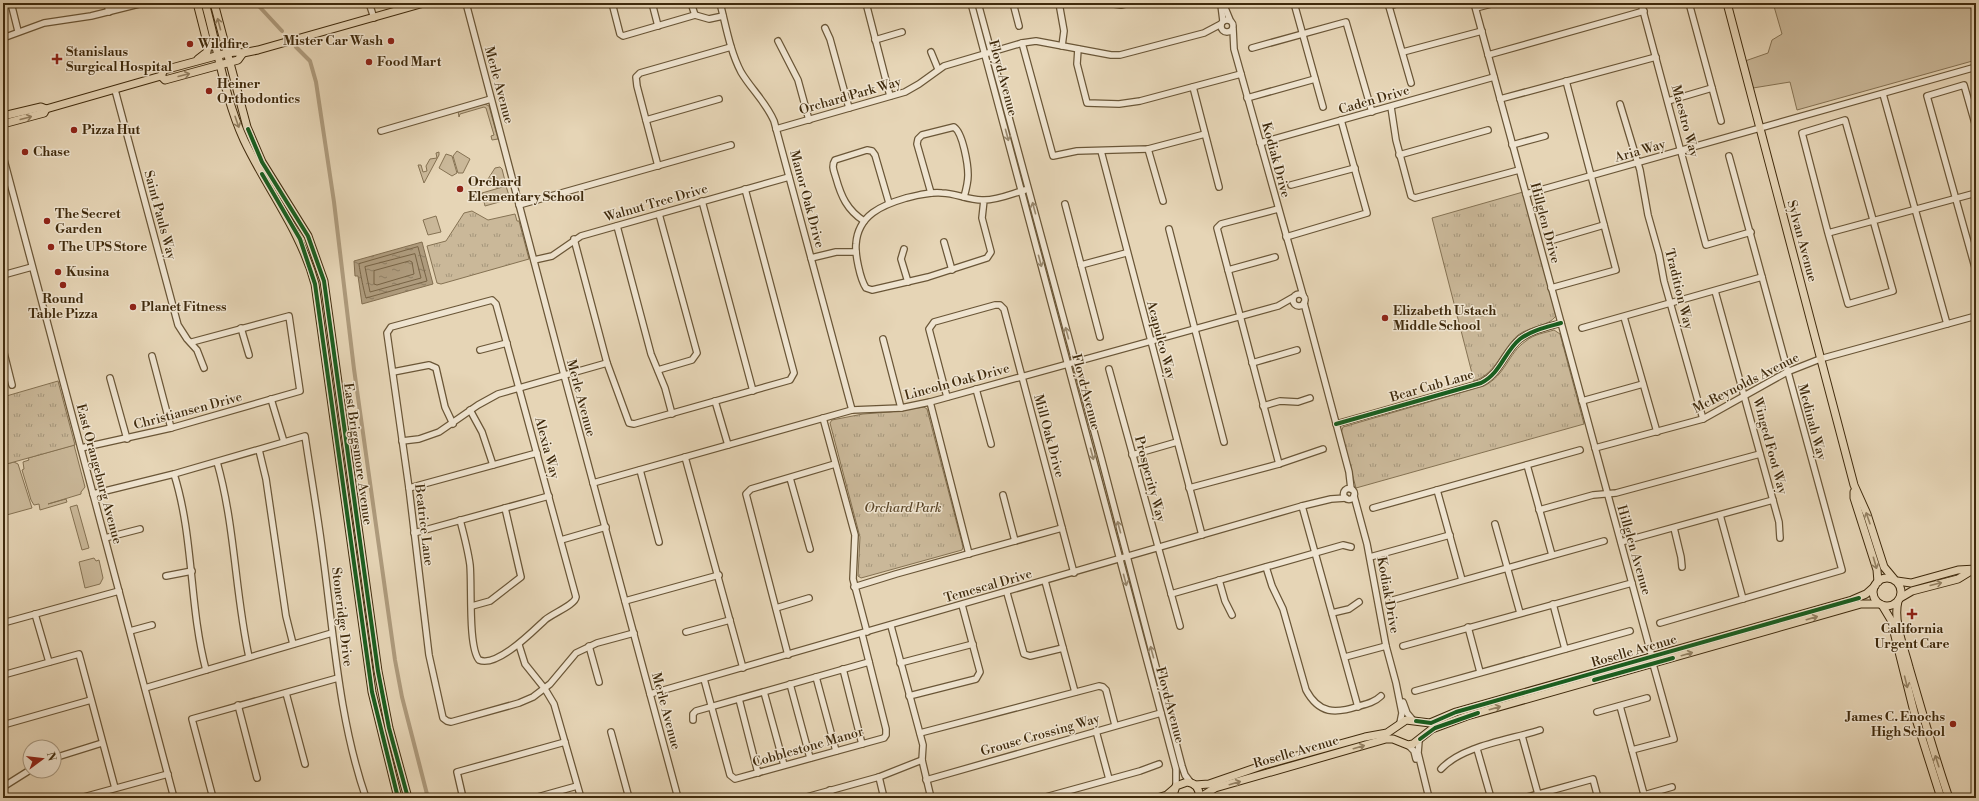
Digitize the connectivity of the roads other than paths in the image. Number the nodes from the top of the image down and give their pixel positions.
1 (11, 3) edge
2 (107, 3) edge
3 (143, 3) edge
4 (197, 3) edge
5 (205, 3) edge
6 (214, 3) edge
7 (369, 3) edge
8 (424, 3) edge
9 (466, 3) edge
10 (612, 3) edge
11 (652, 3) edge
12 (691, 3) edge
13 (720, 3) edge
14 (866, 3) edge
15 (971, 3) edge
16 (978, 3) edge
17 (1013, 3) edge
18 (1059, 3) edge
19 (1107, 3) edge
20 (1129, 3) edge
21 (1222, 3) edge
22 (1294, 3) edge
23 (1400, 3) edge
24 (1495, 3) edge
25 (1642, 3) edge
26 (1689, 3) edge
27 (1727, 3) edge
28 (1389, 4) edge
29 (1475, 6) edge
30 (1644, 11) junction
31 (109, 12) junction
32 (695, 15) junction
33 (723, 16) junction
34 (374, 18) junction
35 (1230, 20) junction
36 (1222, 23) junction
37 (658, 26) junction
38 (1019, 26) dead end
39 (825, 28) dead end
40 (1233, 29) junction
41 (18, 31) junction
42 (902, 32) dead end
43 (1204, 32) junction
44 (1225, 32) junction
45 (1482, 32) junction
46 (1303, 34) junction
47 (3, 38) edge
48 (876, 40) junction
49 (778, 41) dead end
50 (1022, 43) junction
51 (1062, 46) junction
52 (731, 47) junction
53 (1252, 48) dead end
54 (1078, 49) junction
55 (1234, 49) junction
56 (992, 51) junction
57 (931, 52) dead end
58 (1403, 52) junction
59 (227, 53) junction
60 (243, 53) junction
61 (985, 53) junction
62 (1488, 55) junction
63 (218, 56) junction
64 (1656, 57) junction
65 (195, 62) junction
66 (230, 62) junction
67 (221, 65) junction
68 (1976, 67) edge
69 (938, 69) junction
70 (1241, 74) junction
71 (161, 76) junction
72 (1494, 77) junction
73 (1315, 79) junction
74 (1566, 80) junction
75 (1411, 83) dead end
76 (1193, 87) junction
77 (1712, 88) junction
78 (115, 90) junction
79 (1883, 94) junction
80 (890, 96) junction
81 (491, 98) junction
82 (1247, 98) junction
83 (719, 99) dead end
84 (1500, 99) junction
85 (1668, 101) junction
86 (1620, 104) dead end
87 (1323, 107) dead end
88 (1391, 107) junction
89 (849, 108) junction
90 (46, 109) junction
91 (1372, 112) junction
92 (3, 116) edge
93 (646, 120) junction
94 (809, 120) junction
95 (1341, 120) junction
96 (1721, 121) dead end
97 (3, 124) edge
98 (1976, 127) edge
99 (1759, 128) junction
100 (776, 129) junction
101 (1488, 130) dead end
102 (381, 131) dead end
103 (1205, 134) junction
104 (1545, 136) dead end
105 (1260, 144) junction
106 (731, 145) dead end
107 (1512, 145) junction
108 (1148, 149) junction
109 (1682, 150) junction
110 (1101, 151) junction
111 (1400, 155) junction
112 (3, 156) edge
113 (1729, 156) dead end
114 (1637, 163) junction
115 (658, 166) junction
116 (1354, 168) junction
117 (1519, 170) junction
118 (789, 176) junction
119 (1592, 176) junction
120 (1290, 185) dead end
121 (1219, 187) dead end
122 (745, 189) junction
123 (1029, 189) junction
124 (1022, 191) junction
125 (931, 193) junction
126 (1976, 193) edge
127 (1526, 194) junction
128 (964, 197) junction
129 (1954, 199) junction
130 (984, 200) junction
131 (702, 201) junction
132 (1163, 201) dead end
133 (889, 203) junction
134 (1065, 204) dead end
135 (519, 205) junction
136 (1278, 209) junction
137 (1916, 209) junction
138 (659, 214) junction
139 (864, 221) junction
140 (1874, 221) junction
141 (1604, 225) junction
142 (617, 226) junction
143 (1169, 229) dead end
144 (1750, 232) junction
145 (1828, 233) junction
146 (1286, 238) junction
147 (574, 239) junction
148 (1553, 240) dead end
149 (944, 242) dead end
150 (904, 249) dead end
151 (856, 252) junction
152 (1126, 253) junction
153 (1275, 257) dead end
154 (811, 258) junction
155 (534, 260) junction
156 (1081, 265) junction
157 (32, 268) junction
158 (952, 270) junction
159 (1228, 270) junction
160 (1976, 271) edge
161 (3, 275) edge
162 (1296, 276) junction
163 (1762, 277) junction
164 (908, 282) junction
165 (1551, 288) junction
166 (1715, 291) junction
167 (1302, 295) junction
168 (1293, 297) junction
169 (1304, 302) junction
170 (1670, 303) junction
171 (1278, 306) junction
172 (1296, 306) junction
173 (1240, 316) junction
174 (1976, 316) edge
175 (1624, 317) junction
176 (1309, 322) junction
177 (1561, 323) junction
178 (1947, 324) junction
179 (242, 328) junction
180 (1582, 328) dead end
181 (1194, 329) junction
182 (388, 330) joint
183 (1100, 337) dead end
184 (883, 339) dead end
185 (1150, 341) junction
186 (192, 342) junction
187 (507, 343) junction
188 (3, 349) edge
189 (480, 350) dead end
190 (1297, 350) dead end
191 (249, 355) dead end
192 (152, 356) dead end
193 (1820, 359) junction
194 (1075, 361) junction
195 (607, 363) junction
196 (1068, 363) junction
197 (1252, 363) junction
198 (204, 368) dead end
199 (1109, 369) dead end
200 (658, 370) junction
201 (393, 372) junction
202 (1787, 372) junction
203 (564, 375) junction
204 (1022, 376) junction
205 (110, 378) dead end
206 (1643, 384) junction
207 (12, 385) dead end
208 (520, 388) junction
209 (976, 389) junction
210 (753, 391) junction
211 (1745, 396) junction
212 (947, 397) junction
213 (1310, 398) dead end
214 (271, 399) junction
215 (715, 401) junction
216 (1582, 401) junction
217 (930, 402) junction
218 (1263, 406) junction
219 (901, 408) junction
220 (470, 410) junction
221 (852, 410) junction
222 (672, 414) junction
223 (823, 418) junction
224 (1703, 420) junction
225 (453, 424) junction
226 (1336, 424) junction
227 (171, 428) junction
228 (1657, 432) junction
229 (127, 439) junction
230 (402, 441) junction
231 (284, 442) junction
232 (1177, 442) junction
233 (1224, 442) dead end
234 (990, 444) dead end
235 (728, 445) junction
236 (81, 448) junction
237 (1594, 448) junction
238 (1323, 449) dead end
239 (259, 450) junction
240 (1580, 450) dead end
241 (537, 452) junction
242 (1760, 454) junction
243 (1132, 455) junction
244 (685, 457) junction
245 (216, 462) junction
246 (835, 464) junction
247 (1279, 464) junction
248 (493, 465) junction
249 (1527, 465) junction
250 (1347, 467) junction
251 (640, 470) junction
252 (174, 474) junction
253 (790, 478) junction
254 (593, 482) junction
255 (1854, 485) junction
256 (409, 488) junction
257 (1189, 488) junction
258 (1351, 489) junction
259 (1437, 490) junction
260 (1344, 491) junction
261 (1607, 493) junction
262 (93, 494) junction
263 (1003, 494) dead end
264 (549, 496) junction
265 (1354, 496) junction
266 (1331, 499) junction
267 (1347, 499) junction
268 (1773, 500) junction
269 (1302, 506) junction
270 (505, 508) junction
271 (1373, 508) dead end
272 (1539, 510) junction
273 (1357, 511) junction
274 (1720, 515) junction
275 (460, 520) junction
276 (1495, 524) dead end
277 (606, 527) junction
278 (1062, 528) junction
279 (1674, 528) junction
280 (140, 529) dead end
281 (414, 533) junction
282 (1202, 535) junction
283 (1450, 535) junction
284 (105, 538) junction
285 (1780, 538) dead end
286 (561, 540) junction
287 (1015, 541) junction
288 (1604, 541) dead end
289 (659, 542) dead end
290 (1621, 542) junction
291 (1158, 548) junction
292 (1351, 548) dead end
293 (810, 549) dead end
294 (1315, 553) junction
295 (969, 554) junction
296 (1552, 555) junction
297 (1127, 557) junction
298 (1370, 558) junction
299 (1119, 559) junction
300 (1682, 566) dead end
301 (1266, 567) junction
302 (1507, 568) junction
303 (1974, 570) edge
304 (192, 572) junction
305 (1074, 574) junction
306 (719, 575) junction
307 (166, 576) dead end
308 (1219, 580) junction
309 (1462, 580) junction
310 (1895, 580) junction
311 (1045, 582) junction
312 (1632, 583) junction
313 (1876, 584) junction
314 (854, 587) junction
315 (119, 591) junction
316 (1006, 593) junction
317 (1171, 594) junction
318 (809, 598) dead end
319 (1743, 599) junction
320 (1393, 600) dead end
321 (1899, 600) junction
322 (625, 601) junction
323 (1359, 602) dead end
324 (1553, 604) junction
325 (1881, 604) junction
326 (962, 605) junction
327 (472, 606) junction
328 (776, 608) junction
329 (1332, 613) junction
330 (1520, 613) junction
331 (35, 614) junction
332 (1232, 615) dead end
333 (730, 620) junction
334 (3, 623) edge
335 (1660, 623) dead end
336 (152, 626) dead end
337 (891, 626) junction
338 (1180, 626) dead end
339 (1468, 627) junction
340 (130, 631) junction
341 (1630, 631) dead end
342 (686, 632) dead end
343 (332, 633) junction
344 (634, 633) junction
345 (864, 633) junction
346 (293, 644) junction
347 (519, 644) junction
348 (973, 644) junction
349 (589, 646) junction
350 (1386, 646) junction
351 (1403, 646) dead end
352 (1063, 648) junction
353 (1565, 649) junction
354 (788, 655) junction
355 (249, 657) junction
356 (1345, 658) junction
357 (1653, 660) junction
358 (49, 662) junction
359 (869, 662) junction
360 (900, 662) junction
361 (743, 668) junction
362 (206, 670) junction
363 (843, 670) junction
364 (1480, 672) junction
365 (3, 675) edge
366 (816, 677) junction
367 (338, 678) junction
368 (704, 679) junction
369 (599, 682) dead end
370 (1396, 683) junction
371 (790, 684) junction
372 (145, 688) junction
373 (545, 689) junction
374 (1415, 691) dead end
375 (764, 692) junction
376 (1075, 692) junction
377 (286, 693) junction
378 (650, 694) junction
379 (910, 696) junction
380 (1382, 696) dead end
381 (1647, 698) dead end
382 (739, 699) junction
383 (91, 700) junction
384 (238, 706) junction
385 (712, 706) junction
386 (1358, 706) junction
387 (1620, 706) junction
388 (1597, 712) dead end
389 (1161, 713) junction
390 (694, 720) dead end
391 (1414, 720) junction
392 (1399, 724) junction
393 (3, 725) edge
394 (1115, 725) junction
395 (1540, 730) dead end
396 (1096, 731) junction
397 (611, 732) dead end
398 (920, 733) junction
399 (1522, 736) junction
400 (1420, 740) junction
401 (565, 742) junction
402 (102, 743) junction
403 (862, 744) junction
404 (1405, 744) junction
405 (1477, 749) junction
406 (1632, 750) junction
407 (836, 751) junction
408 (62, 756) edge
409 (810, 758) junction
410 (922, 760) junction
411 (306, 764) dead end
412 (1159, 764) dead end
413 (784, 765) junction
414 (1441, 769) dead end
415 (1422, 772) junction
416 (758, 773) junction
417 (168, 774) junction
418 (22, 775) edge
419 (879, 777) junction
420 (257, 778) dead end
421 (1109, 779) junction
422 (926, 780) junction
423 (1193, 784) junction
424 (577, 786) junction
425 (3, 787) edge
426 (1672, 787) dead end
427 (115, 788) junction
428 (1175, 788) junction
429 (830, 790) junction
430 (1538, 794) junction
431 (1645, 796) edge
432 (80, 798) edge
433 (174, 798) edge
434 (212, 798) edge
435 (366, 798) edge
436 (398, 798) edge
437 (408, 798) edge
438 (463, 798) edge
439 (534, 798) edge
440 (581, 798) edge
441 (629, 798) edge
442 (678, 798) edge
443 (803, 798) edge
444 (832, 798) edge
445 (884, 798) edge
446 (931, 798) edge
447 (1042, 798) edge
448 (1157, 798) edge
449 (1174, 798) edge
450 (1199, 798) edge
451 (1429, 798) edge
452 (1491, 798) edge
453 (1524, 798) edge
454 (1598, 798) edge
455 (1941, 798) edge
456 (1950, 798) edge

1 - 41 street
2 - 31 street
3 - 31 street
4 - 65 main road
5 - 63 main road, East Briggsmore Avenue
59 -> 6 main road, East Briggsmore Avenue
7 - 34 street
8 - 34 main road
9 - 81 street, Merle Avenue
10 - 37 street
11 - 37 street
12 - 32 street
13 - 33 street, Manor Oak Drive
14 - 48 street
15 - 61 street, Floyd Avenue
16 - 56 street, Floyd Avenue
17 - 38 street
18 - 51 street
19 - 20 street
21 - 35 street
21 - 36 street
22 - 46 street
23 - 28 street
24 - 29 street
25 - 30 street, Maestro Way
26 - 77 street
27 - 99 main road, Sylvan Avenue
28 - 58 street
29 - 45 street, Hillglen Drive
30 - 62 street
30 - 64 street, Maestro Way
31 - 41 street
32 - 33 street
32 - 37 street
33 - 52 street, Manor Oak Drive
34 - 60 main road
35 - 36 street
35 - 40 street
36 - 43 street, Orchard Park Way
36 - 44 street
39 - 89 street
40 - 44 street
40 - 55 street, Kodiak Drive
41 - 47 street
42 - 48 street
43 - 44 street, Orchard Park Way
43 - 54 street, Orchard Park Way
44 - 55 street, Kodiak Drive
45 - 58 street
45 - 62 street, Hillglen Drive
46 - 53 street
46 - 73 street
46 - 91 street
48 - 80 street
49 - 94 street
50 - 51 street, Orchard Park Way
50 - 56 street, Orchard Park Way
50 - 110 street
51 - 54 street, Orchard Park Way
52 - 93 street
52 - 100 street, Manor Oak Drive
54 - 76 street
55 - 70 street, Kodiak Drive
56 - 61 street, Orchard Park Way
56 - 123 street, Floyd Avenue
57 - 69 street
58 - 75 street
59 - 60 main road
59 - 63 main road
59 - 66 main road, East Briggsmore Avenue
60 - 66 main road
61 - 69 street, Orchard Park Way
61 -> 124 street, Floyd Avenue
62 - 72 street, Hillglen Drive
63 - 65 main road
63 - 67 main road, East Briggsmore Avenue
64 - 74 street
64 - 85 street, Maestro Way
65 - 71 main road
66 - 67 main road
66 - 437 main road, East Briggsmore Avenue
71 -> 67 main road
67 -> 436 main road, East Briggsmore Avenue
68 - 79 street, Aria Way
69 - 80 street, Orchard Park Way
70 - 76 street
70 - 82 street, Kodiak Drive
71 - 78 main road
72 - 84 street, Hillglen Drive
72 - 88 street, Caden Drive
73 - 82 street
73 - 87 street
74 - 84 street
74 - 119 street
76 - 103 street
77 - 85 street
77 - 96 street
78 - 90 main road
78 - 186 street, Saint Pauls Way
79 - 99 street, Aria Way
79 - 137 street
80 - 89 street, Orchard Park Way
81 - 102 street
81 - 135 street, Merle Avenue
82 - 105 street, Kodiak Drive
83 - 93 street
84 - 107 street, Hillglen Drive
85 - 109 street, Maestro Way
86 - 114 street, Tradition Way
88 - 91 street, Caden Drive
88 - 111 street
89 - 94 street, Orchard Park Way
90 - 92 main road
97 -> 90 main road
91 - 95 street, Caden Drive
93 - 115 street
94 - 100 street, Orchard Park Way
95 - 105 street, Caden Drive
95 - 116 street
98 - 129 street
99 - 109 street, Aria Way
99 - 193 main road, Sylvan Avenue
100 - 118 street, Manor Oak Drive
101 - 111 street
103 - 108 street
103 - 121 street
104 - 107 street
105 - 136 street, Kodiak Drive
106 - 115 street
107 - 117 street, Hillglen Drive
108 - 110 street
108 - 132 street
109 - 114 street, Aria Way
109 - 144 street, Maestro Way
110 - 152 street, Acapulco Way
111 - 117 street
112 - 157 street, East Orangeburg Avenue
113 - 144 street, Medinah Way
114 - 119 street, Aria Way
114 - 170 street, Tradition Way
115 - 135 street
116 - 120 street
116 - 146 street
117 - 127 street, Hillglen Drive
118 - 122 street, Walnut Tree Drive
118 - 154 street, Manor Oak Drive
119 - 127 street, Aria Way
119 - 141 street
122 - 131 street, Walnut Tree Drive
122 - 210 street
123 - 124 street
194 -> 123 street, Floyd Avenue
124 - 130 street
124 -> 196 street, Floyd Avenue
125 - 128 street
125 - 128 street
125 - 133 street
126 - 129 street
127 - 165 street, Hillglen Drive
128 - 130 street
129 - 137 street
129 - 160 street
130 - 158 street
131 - 138 street, Walnut Tree Drive
131 - 210 street
133 - 139 street
133 - 139 street
134 - 156 street
135 - 155 street, Merle Avenue
136 - 146 street, Kodiak Drive
136 - 159 street
137 - 140 street
137 - 178 street
138 - 142 street, Walnut Tree Drive
138 - 200 street
139 - 151 street
140 - 145 street
140 - 145 street
140 - 145 street
141 - 148 street
141 - 165 street
142 - 147 street, Walnut Tree Drive
142 - 200 street
143 - 181 street
144 - 163 street, Medinah Way
146 - 162 street, Kodiak Drive
147 - 155 street, Walnut Tree Drive
147 - 195 street
149 - 158 street
150 - 164 street
151 - 154 street
151 - 164 street
152 - 156 street
152 - 185 street, Acapulco Way
153 - 159 street
154 - 221 street, Manor Oak Drive
155 - 203 street, Merle Avenue
156 - 183 street
157 - 161 street
157 - 236 street, East Orangeburg Avenue
158 - 164 street
159 - 173 street
162 - 167 street, Kodiak Drive
162 - 168 street, Kodiak Drive
163 - 166 street
163 - 202 street, Medinah Way
165 - 177 street, Hillglen Drive
166 - 170 street
166 - 211 street, Winged Foot Way
167 - 168 street
167 - 169 street
168 - 171 street, Lincoln Oak Drive
168 - 172 street
169 - 172 street
169 - 176 street
170 - 175 street
170 - 224 street, Tradition Way
171 - 172 street, Lincoln Oak Drive
171 - 173 street, Lincoln Oak Drive
172 - 176 street
173 - 181 street, Lincoln Oak Drive
173 - 197 street
174 - 178 street, McReynolds Avenue
175 - 180 street
175 - 206 street
176 - 226 street
177 - 216 street, Hillglen Drive
177 - 226 street, Bear Cub Lane
178 - 193 street, McReynolds Avenue
179 - 186 street
179 - 191 street
179 - 214 street, Christiansen Drive
181 - 185 street, Lincoln Oak Drive
181 - 233 street
182 - 187 street, Alexia Way
182 - 201 street, Beatrice Lane
184 - 219 street
185 - 194 street, Lincoln Oak Drive
185 - 232 street, Acapulco Way
186 - 198 street, Saint Pauls Way
187 - 189 street
187 - 208 street, Alexia Way
188 - 207 street
190 - 197 street
192 - 227 street
193 - 202 street, McReynolds Avenue
193 - 255 main road, Sylvan Avenue
194 - 196 street, Lincoln Oak Drive
297 -> 194 street, Floyd Avenue
195 - 203 street
195 - 222 street
196 - 204 street, Lincoln Oak Drive
196 -> 299 street, Floyd Avenue
197 - 218 street
199 - 243 street, Prosperity Way
200 - 222 street
201 - 225 street
201 - 230 street, Beatrice Lane
202 - 211 street, McReynolds Avenue
202 - 319 street, Medinah Way
203 - 208 street
203 - 254 street, Merle Avenue
204 - 209 street, Lincoln Oak Drive
204 - 212 street, Mill Oak Drive
204 - 278 street, Mill Oak Drive
205 - 229 street
206 - 216 street
206 - 228 street
208 - 220 street
208 - 241 street, Alexia Way
209 - 212 street, Lincoln Oak Drive
209 - 234 street
210 - 215 street
211 - 224 street, McReynolds Avenue
211 - 242 street, Winged Foot Way
212 - 217 street, Lincoln Oak Drive
213 - 218 street
214 - 227 street, Christiansen Drive
214 - 231 street
215 - 222 street
215 - 235 street
216 - 237 street, Hillglen Drive
217 - 219 street, Lincoln Oak Drive
217 - 295 street
218 - 247 street
219 - 221 street, Lincoln Oak Drive
220 - 225 street
220 - 248 street
221 - 223 street, Lincoln Oak Drive
223 - 235 street, Lincoln Oak Drive
223 - 246 street, Cobblestone Manor
224 - 228 street, McReynolds Avenue
225 - 230 street
226 - 250 street
227 - 229 street, Christiansen Drive
228 - 237 street, McReynolds Avenue
229 - 236 street, Christiansen Drive
230 - 256 street, Beatrice Lane
231 - 239 street
231 - 343 street, Stoneridge Drive
232 - 243 street
232 - 257 street, Acapulco Way
235 - 244 street, Lincoln Oak Drive
236 - 262 street, East Orangeburg Avenue
237 - 261 street, Hillglen Avenue
238 - 247 street
239 - 245 street
239 - 346 street
240 - 249 street
241 - 248 street
241 - 264 street, Alexia Way
242 - 261 street
242 - 268 street, Winged Foot Way
243 - 291 street, Prosperity Way
244 - 251 street, Lincoln Oak Drive
244 - 306 street
245 - 252 street
245 - 355 street
246 - 253 street
246 - 314 street, Cobblestone Manor
247 - 257 street
248 - 256 street
249 - 259 street
249 - 272 street
250 - 258 street
250 - 260 street
251 - 254 street, Lincoln Oak Drive
251 - 289 street
252 - 262 street
252 - 304 street
253 - 293 street
253 - 328 street
254 - 277 street, Merle Avenue
310 -> 255 main road, Sylvan Avenue
255 -> 313 main road, Sylvan Avenue
256 - 281 street, Beatrice Lane
257 - 282 street, Acapulco Way
258 - 260 street, Temescal Drive
258 - 265 street, Kodiak Drive
259 - 271 street
259 - 283 street
260 - 266 street, Temescal Drive
260 - 267 street, Kodiak Drive
261 - 272 street
261 - 290 street, Hillglen Avenue
262 - 284 street, East Orangeburg Avenue
263 - 287 street
264 - 270 street
264 - 286 street, Alexia Way
265 - 267 street
265 - 273 street, Kodiak Drive
266 - 267 street, Temescal Drive
266 - 269 street, Temescal Drive
267 - 273 street, Kodiak Drive
268 - 274 street
268 - 285 street, Winged Foot Way
269 - 282 street, Temescal Drive
269 - 294 street
270 - 275 street
270 - 327 street
272 - 296 street
273 - 298 street, Kodiak Drive
274 - 279 street
274 - 319 street
275 - 281 street
275 - 327 street
276 - 302 street
277 - 286 street
277 - 322 street, Merle Avenue
278 - 287 street
278 - 305 street, Mill Oak Drive
279 - 290 street
279 - 300 street
280 - 284 street
281 - 373 street, Beatrice Lane
282 - 291 street, Temescal Drive
283 - 298 street
283 - 309 street
284 - 315 street, East Orangeburg Avenue
286 - 347 street, Alexia Way
287 - 295 street
288 - 296 street
290 - 312 street, Hillglen Avenue
291 - 297 street, Temescal Drive
291 - 317 street, Prosperity Way
292 - 294 street
294 - 301 street
294 - 329 street
295 - 314 street
296 - 302 street
297 - 299 street, Temescal Drive
423 -> 297 street, Floyd Avenue
298 - 350 street, Kodiak Drive
299 - 305 street, Temescal Drive
299 -> 389 street, Floyd Avenue
301 - 308 street
301 - 386 street
302 - 309 street
302 - 330 street
303 - 310 main road
321 -> 303 main road
304 - 307 street
304 - 362 street
305 - 311 street, Temescal Drive
306 - 322 street
306 - 333 street
308 - 317 street
308 - 332 street
309 - 320 street
310 - 313 main road
310 - 321 main road
311 - 316 street, Temescal Drive
311 - 352 street
312 - 324 street
312 - 357 street, Hillglen Avenue
313 - 325 main road
313 - 357 main road, Roselle Avenue
314 - 345 street, Cobblestone Manor
315 - 331 street
315 - 340 street, East Orangeburg Avenue
316 - 326 street, Temescal Drive
316 - 352 street
317 - 338 street, Prosperity Way
318 - 328 street
319 - 335 street
321 - 325 main road
456 -> 321 main road
322 - 344 street, Merle Avenue
323 - 329 street
324 - 330 street
324 - 353 street
357 -> 325 main road, Roselle Avenue
325 -> 455 main road
326 - 337 street, Temescal Drive
326 - 348 street
327 - 347 street
328 - 354 street
329 - 356 street
330 - 339 street
331 - 334 street
331 - 358 street
333 - 342 street
333 - 361 street
336 - 340 street
337 - 345 street, Temescal Drive
337 - 360 street
339 - 351 street
339 - 364 street
340 - 372 street, East Orangeburg Avenue
341 - 353 street
343 - 346 street
343 - 367 street, Stoneridge Drive
344 - 349 street
344 - 378 street, Merle Avenue
345 - 354 street, Temescal Drive
345 - 359 street, Cobblestone Manor
346 - 355 street
347 - 373 street
348 - 360 street
348 - 379 street
349 - 369 street
349 - 373 street
350 - 356 street
350 - 370 street, Kodiak Drive
352 - 376 street
353 - 364 street
354 - 361 street, Temescal Drive
355 - 362 street
356 - 386 street
357 - 391 main road, Roselle Avenue
400 -> 357 main road, Roselle Avenue
357 - 406 street, Hillglen Avenue
358 - 365 street
358 - 383 street
359 - 363 street
359 - 403 street, Cobblestone Manor
360 - 379 street
361 - 368 street, Temescal Drive
362 - 372 street
363 - 366 street
363 - 403 street
364 - 374 street
366 - 371 street
366 - 407 street
367 - 377 street
367 - 435 street, Stoneridge Drive
368 - 378 street, Temescal Drive
368 - 385 street, Cobblestone Manor
370 - 391 street, Kodiak Drive
370 - 392 street, Kodiak Drive
371 - 375 street
371 - 409 street
372 - 417 street, East Orangeburg Avenue
373 - 401 street
375 - 382 street
375 - 413 street
376 - 394 street
376 - 398 street
377 - 384 street
377 - 411 street
378 - 442 street, Merle Avenue
379 - 398 street
380 - 386 street
381 - 387 street
382 - 385 street
382 - 416 street
383 - 393 street
383 - 402 street
384 - 420 street
384 - 434 street
385 - 390 street
385 - 416 street, Cobblestone Manor
387 - 388 street
387 - 406 street
389 - 394 street, Grouse Crossing Way
389 - 428 street, Floyd Avenue
391 - 392 main road
391 - 400 main road
392 - 404 main road
392 - 423 main road, Roselle Avenue
394 - 396 street, Grouse Crossing Way
395 - 399 street
396 - 421 street
396 - 422 street, Grouse Crossing Way
397 - 441 street
398 - 410 street
399 - 405 street
399 - 430 street
400 - 404 main road
400 - 415 street
401 - 424 street
401 - 438 street
402 - 408 street
402 - 427 street
403 - 407 street, Cobblestone Manor
404 - 415 street
450 -> 404 main road, Roselle Avenue
405 - 414 street
405 - 452 street
406 - 431 street
407 - 409 street, Cobblestone Manor
409 - 413 street, Cobblestone Manor
410 - 419 street
410 - 422 street
412 - 421 street
413 - 416 street, Cobblestone Manor
415 - 451 street
417 - 427 street
417 - 433 street, East Orangeburg Avenue
418 - 425 street
419 - 429 street
419 - 445 street
421 - 447 street
422 - 446 street
423 - 428 main road, Roselle Avenue
423 - 450 main road
424 - 439 street
424 - 440 street
426 - 431 street
427 - 432 street
428 - 448 main road
428 - 449 main road
429 - 443 street
429 - 444 street
430 - 453 street
430 - 454 street

